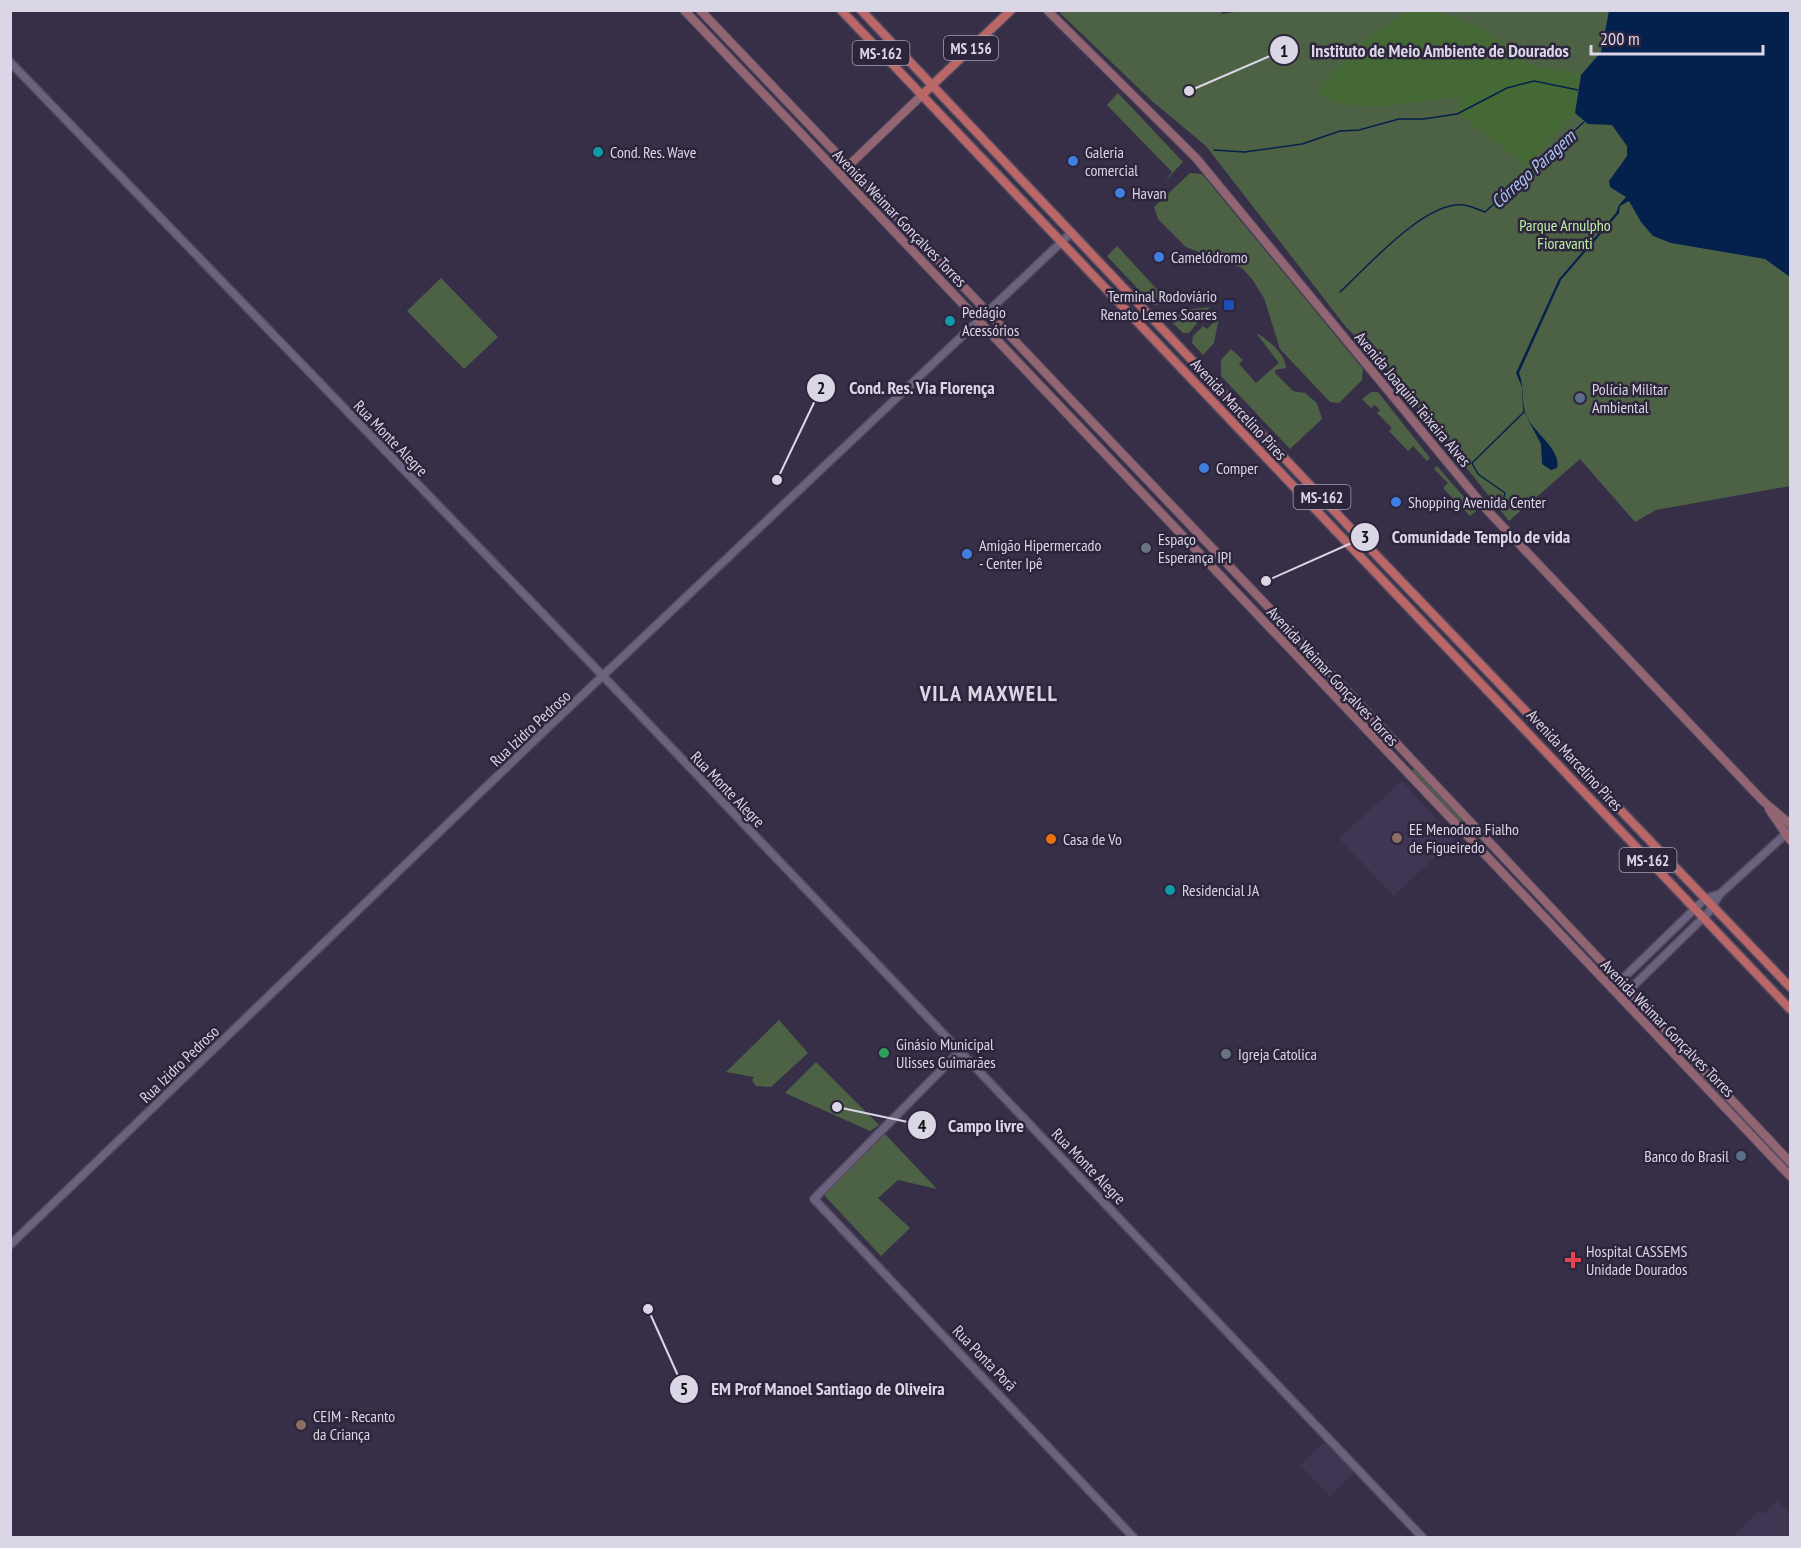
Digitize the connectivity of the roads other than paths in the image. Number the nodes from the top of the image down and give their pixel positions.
1 (684, 10) edge
2 (700, 10) edge
3 (841, 10) edge
4 (861, 10) edge
5 (1011, 10) edge
6 (1047, 10) edge
7 (10, 62) edge
8 (932, 86) junction
9 (922, 95) junction
10 (849, 166) junction
11 (840, 174) junction
12 (1071, 233) junction
13 (1061, 243) junction
14 (987, 312) junction
15 (978, 320) junction
16 (1216, 384) junction
17 (1205, 393) junction
18 (604, 677) junction
19 (1498, 679) junction
20 (1487, 689) junction
21 (1566, 751) junction
22 (1555, 761) junction
23 (1763, 801) junction
24 (1791, 824) edge
25 (1789, 835) edge
26 (1720, 894) junction
27 (1706, 898) junction
28 (1714, 906) junction
29 (1695, 909) junction
30 (1703, 918) junction
31 (1658, 945) junction
32 (1666, 954) junction
33 (1621, 982) junction
34 (1791, 987) edge
35 (1612, 989) junction
36 (1629, 991) junction
37 (1621, 998) junction
38 (1791, 1009) edge
39 (961, 1050) junction
40 (1791, 1162) edge
41 (1791, 1176) edge
42 (10, 1245) edge
43 (1134, 1538) edge
44 (1423, 1538) edge

1 - 11 main road, Avenida Weimar Gonçalves Torres
2 - 10 main road, Avenida Weimar Gonçalves Torres
3 - 9 main road, Avenida Marcelino Pires / MS-162
4 - 8 main road, Avenida Marcelino Pires / MS-162
5 - 8 main road, MS 156
6 - 23 main road, Avenida Joaquim Teixeira Alves
7 - 18 street, Rua Monte Alegre
8 - 9 main road, MS 156
8 - 12 main road, Avenida Marcelino Pires / MS-162
9 - 10 main road
9 - 13 main road, Avenida Marcelino Pires / MS-162
10 - 11 main road
10 - 14 main road, Avenida Weimar Gonçalves Torres
11 - 15 main road, Avenida Weimar Gonçalves Torres
12 - 13 street, Rua Izidro Pedroso
12 - 16 main road, Avenida Marcelino Pires / MS-162
13 - 14 street, Rua Izidro Pedroso
13 - 17 main road, Avenida Marcelino Pires / MS-162
14 - 15 street, Rua Izidro Pedroso
14 - 33 main road, Avenida Weimar Gonçalves Torres
15 - 18 street, Rua Izidro Pedroso
15 - 35 main road, Avenida Weimar Gonçalves Torres
16 - 17 main road
16 - 19 main road, Avenida Marcelino Pires / MS-162
17 - 20 main road, Avenida Marcelino Pires / MS-162
18 - 39 street, Rua Monte Alegre
18 - 42 street, Rua Izidro Pedroso
19 - 20 main road
19 - 21 main road, Avenida Marcelino Pires / MS-162
20 - 22 main road, Avenida Marcelino Pires / MS-162
21 - 22 main road
21 - 27 main road, Avenida Marcelino Pires / MS-162
22 - 29 main road, Avenida Marcelino Pires / MS-162
23 - 24 main road, Avenida Joaquim Teixeira Alves
23 - 25 main road, Avenida Joaquim Teixeira Alves
25 - 26 street
26 - 27 street
26 - 28 street
27 - 28 main road, Avenida Marcelino Pires / MS-162
27 - 29 street
28 - 30 street
28 - 34 main road, Avenida Marcelino Pires / MS-162
29 - 30 main road, Avenida Marcelino Pires / MS-162
29 - 31 street
30 - 32 street
30 - 38 main road, Avenida Marcelino Pires / MS-162
31 - 32 street
31 - 33 street
32 - 36 street
33 - 35 street
33 - 36 main road, Avenida Weimar Gonçalves Torres
35 - 37 main road, Avenida Weimar Gonçalves Torres
36 - 37 street
36 - 40 main road, Avenida Weimar Gonçalves Torres
37 - 41 main road, Avenida Weimar Gonçalves Torres
39 - 43 street, Rua Ponta Porã
39 - 44 street, Rua Monte Alegre

